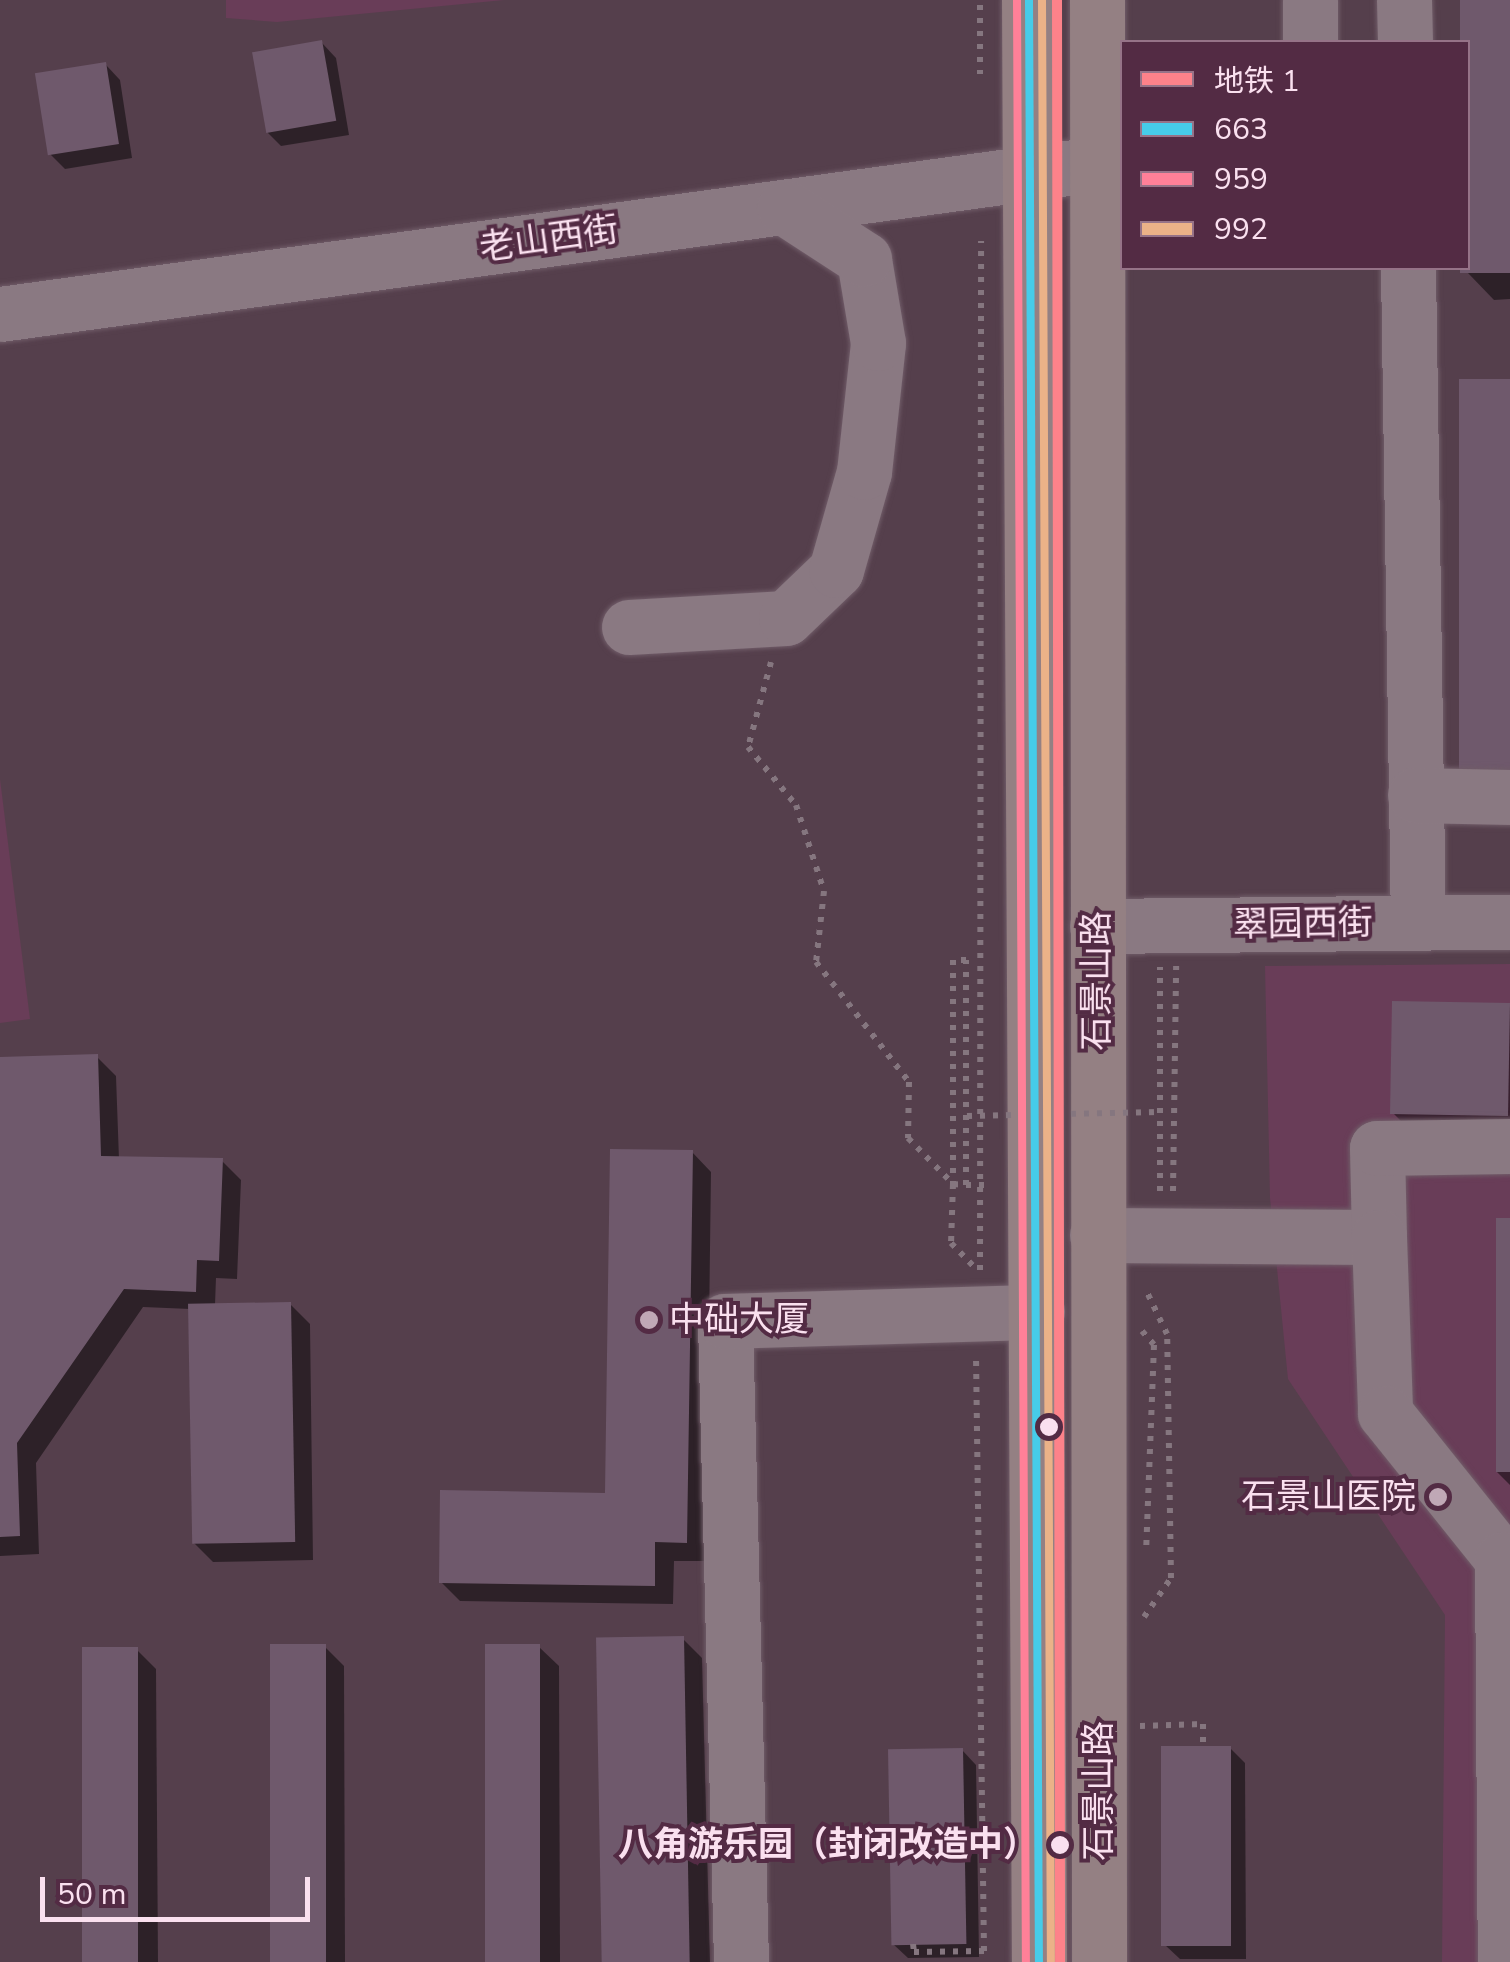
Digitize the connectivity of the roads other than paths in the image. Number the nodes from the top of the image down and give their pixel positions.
1 (1029, 0) edge
2 (1097, 0) edge
3 (1310, 0) edge
4 (1404, 0) edge
5 (1310, 40) edge
6 (1405, 40) edge
7 (1110, 156) edge
8 (1028, 168) junction
9 (784, 206) junction
10 (1408, 270) edge
11 (0, 314) edge
12 (630, 627) dead end
13 (1415, 795) junction
14 (1510, 797) edge
15 (1510, 922) edge
16 (1418, 923) junction
17 (1097, 926) junction
18 (1510, 1146) edge
19 (1097, 1234) junction
20 (1379, 1237) junction
21 (1038, 1312) junction
22 (741, 1962) edge
23 (1039, 1962) edge
24 (1099, 1962) edge
25 (1505, 1962) edge

1 - 8 highway, 石景山路
2 - 7 highway, 石景山路
3 - 5 street
4 - 6 street
7 - 8 street, 老山西街
7 - 17 highway, 石景山路
8 - 9 street, 老山西街
8 - 21 highway, 石景山路
9 - 11 street, 老山西街
9 - 12 street
10 - 13 street
13 - 14 street
13 - 16 street
15 - 16 street, 翠园西街
16 - 17 street, 翠园西街
17 - 19 highway, 石景山路
18 - 20 street
19 - 20 street
19 - 24 highway, 石景山路
20 - 25 street
21 - 22 street
21 - 23 highway, 石景山路

